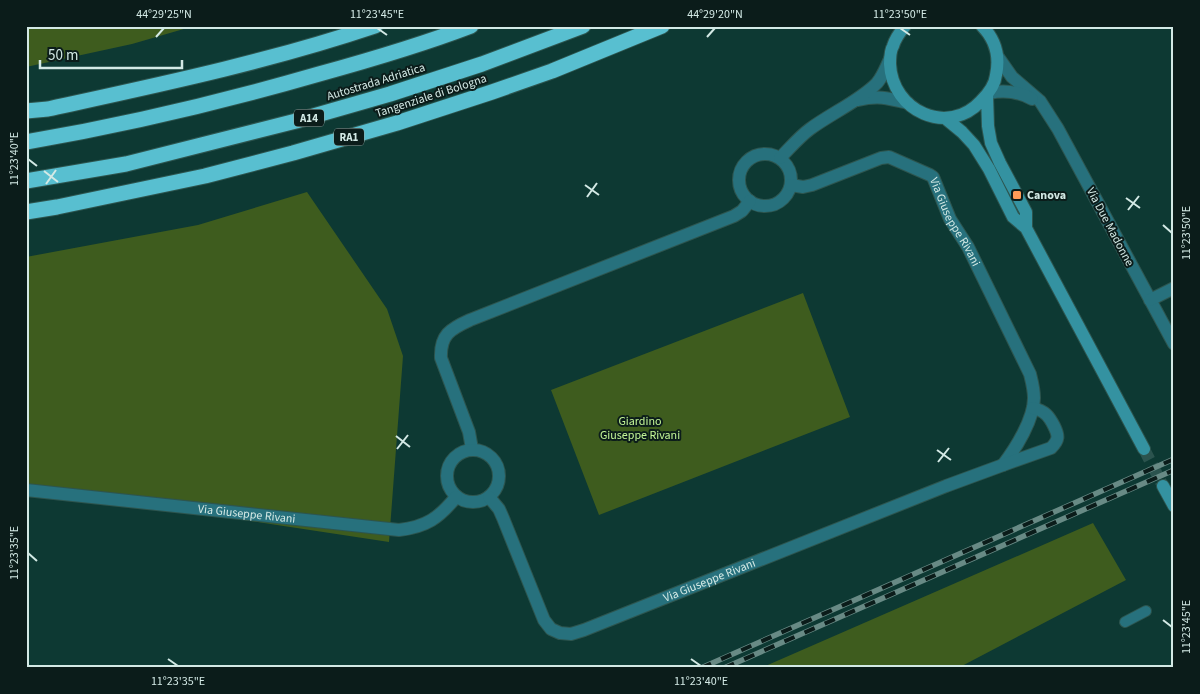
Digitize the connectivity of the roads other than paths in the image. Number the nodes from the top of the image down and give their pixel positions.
1 (375, 26) edge
2 (471, 26) edge
3 (583, 26) edge
4 (662, 26) edge
5 (905, 26) edge
6 (982, 26) edge
7 (998, 57) junction
8 (890, 59) junction
9 (988, 94) junction
10 (853, 101) junction
11 (908, 103) junction
12 (1046, 110) junction
13 (26, 111) edge
14 (945, 118) junction
15 (26, 142) edge
16 (780, 158) junction
17 (26, 181) edge
18 (790, 185) junction
19 (750, 201) junction
20 (26, 212) edge
21 (1026, 228) junction
22 (1174, 288) edge
23 (1150, 300) junction
24 (1174, 344) edge
25 (1033, 408) junction
26 (1144, 448) tunnel mouth
27 (472, 449) junction
28 (1003, 465) junction
29 (1163, 486) tunnel mouth
30 (26, 490) edge
31 (456, 497) junction
32 (489, 497) junction
33 (1174, 506) edge
34 (1146, 611) dead end
35 (1125, 622) dead end

1 - 13 highway
2 - 15 highway, Autostrada Adriatica
3 - 17 highway, Autostrada Adriatica / A14
4 - 20 highway, Tangenziale di Bologna / RA1
5 - 8 main road
6 - 7 main road
7 - 9 main road
7 - 12 street, Via Due Madonne
8 - 10 street
8 - 11 main road
9 - 12 street, Via Due Madonne
9 - 14 main road
9 - 21 main road
10 - 11 street
10 - 16 street
11 - 14 main road
12 - 23 street, Via Due Madonne
14 - 21 main road
16 - 18 street
16 - 19 street
18 - 19 street
18 - 25 street, Via Giuseppe Rivani
19 - 27 street
21 - 26 main road
22 - 23 street
23 - 24 street, Via Due Madonne
25 - 28 street, Via Giuseppe Rivani
25 - 28 street, Via Giuseppe Rivani
27 - 31 street
27 - 32 street
28 - 32 street, Via Giuseppe Rivani
29 - 33 main road
30 - 31 street, Via Giuseppe Rivani
31 - 32 street
34 - 35 lane

